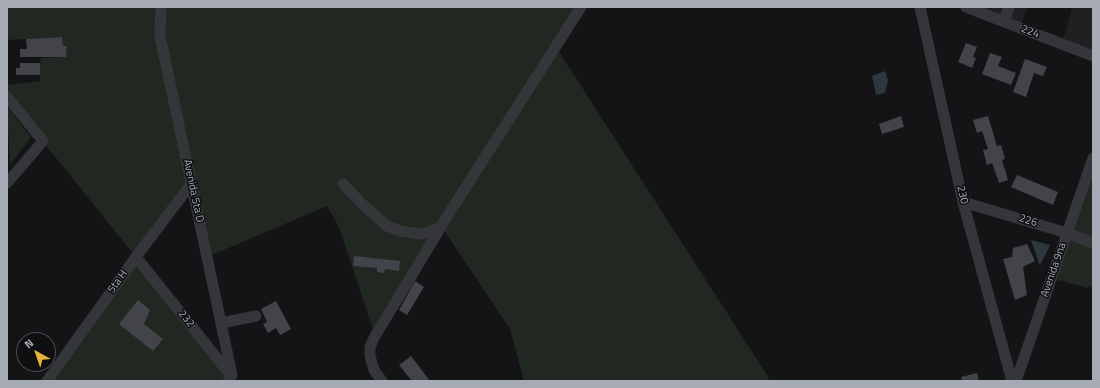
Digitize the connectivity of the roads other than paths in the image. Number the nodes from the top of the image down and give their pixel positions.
1 (161, 7) edge
2 (581, 7) edge
3 (920, 7) edge
4 (966, 7) edge
5 (1009, 7) edge
6 (1004, 22) junction
7 (1093, 56) edge
8 (7, 97) edge
9 (1093, 158) edge
10 (7, 183) edge
11 (191, 184) junction
12 (343, 184) dead end
13 (963, 202) junction
14 (441, 226) junction
15 (1067, 233) junction
16 (1093, 243) edge
17 (136, 257) junction
18 (256, 316) dead end
19 (220, 324) junction
20 (232, 379) edge
21 (47, 381) edge
22 (382, 381) edge
23 (1012, 381) edge
24 (1016, 381) edge

1 - 11 street, Avenida 5ta D
2 - 14 street
3 - 13 street, 230
4 - 6 street, 224
5 - 6 street
6 - 7 street, 224
8 - 10 street
9 - 15 street, Avenida 9na
11 - 17 street, 5ta H
11 - 19 street, Avenida 5ta D
12 - 14 street
13 - 15 street, 226
13 - 23 street, 230
14 - 22 street
15 - 16 street, 226
15 - 24 street, Avenida 9na
17 - 20 street, 232
17 - 21 street, 5ta H
18 - 19 street
19 - 20 street, Avenida 5ta D

